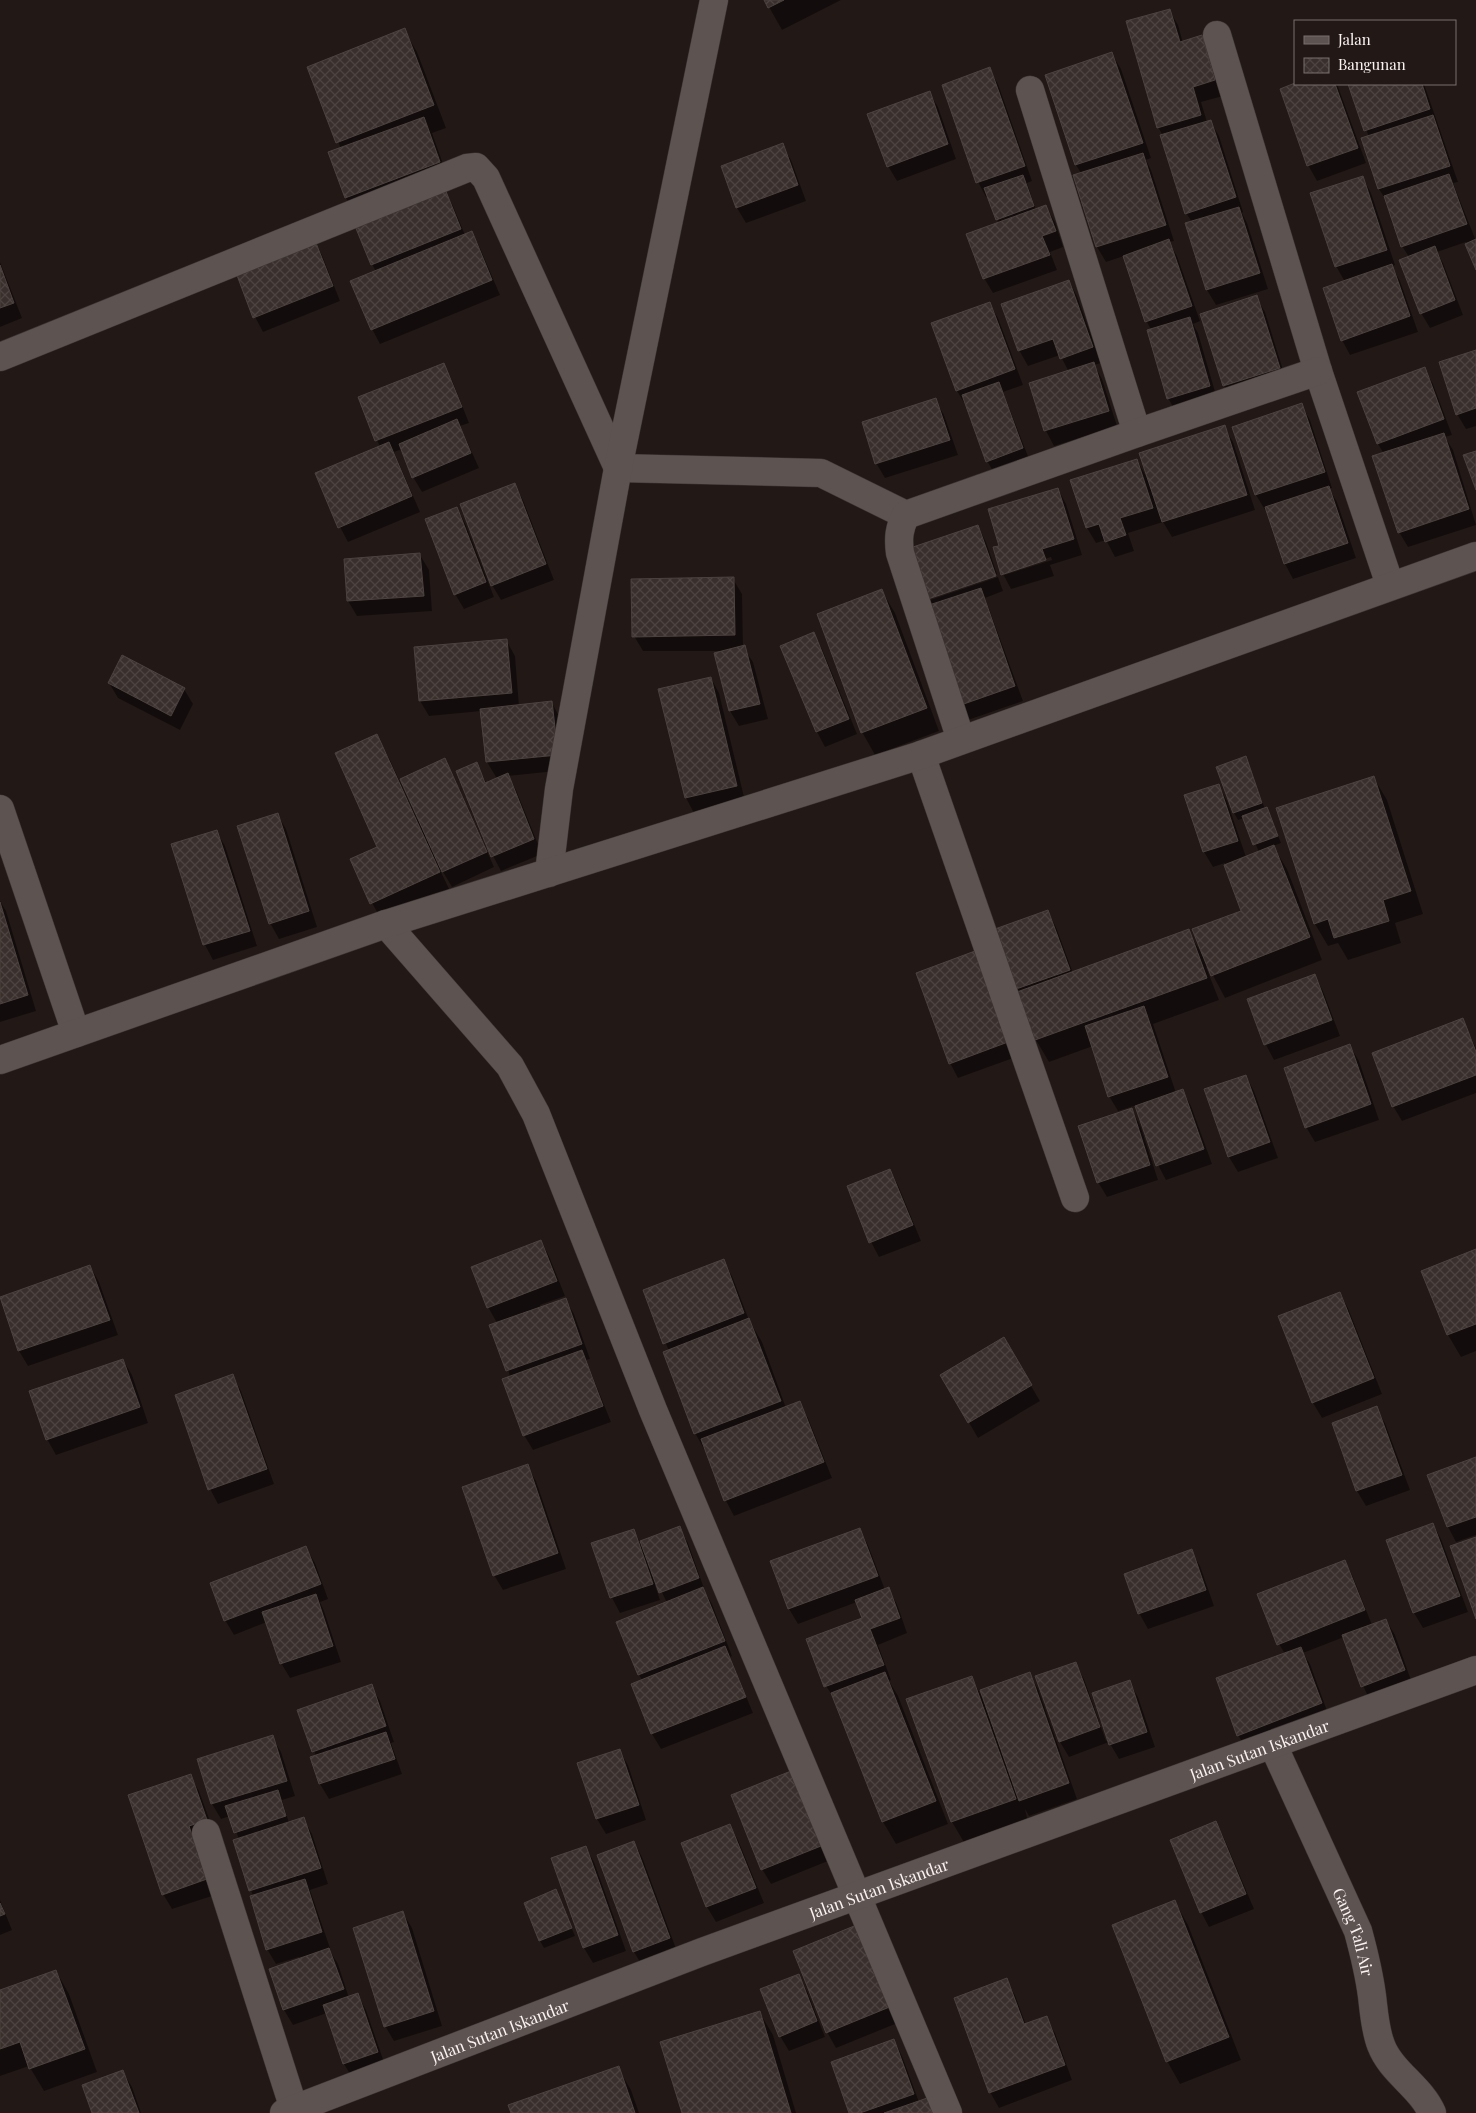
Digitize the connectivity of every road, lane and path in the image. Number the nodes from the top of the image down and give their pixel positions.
1 (714, 0) edge
2 (1217, 35) dead end
3 (1030, 90) dead end
4 (0, 357) edge
5 (1318, 371) junction
6 (1137, 433) junction
7 (618, 468) junction
8 (906, 515) junction
9 (1476, 556) edge
10 (1390, 585) junction
11 (961, 740) junction
12 (921, 755) junction
13 (0, 809) edge
14 (550, 873) junction
15 (386, 924) junction
16 (76, 1033) junction
17 (0, 1060) edge
18 (1075, 1198) dead end
19 (1476, 1670) edge
20 (1273, 1745) junction
21 (206, 1833) dead end
22 (858, 1896) junction
23 (289, 2111) edge
24 (948, 2113) edge
25 (1432, 2113) edge

1 - 7 street
2 - 5 street
3 - 6 street
4 - 7 street
5 - 6 street
5 - 10 street
6 - 8 street
7 - 8 street
7 - 14 street
8 - 11 street
9 - 10 street
10 - 11 street
11 - 12 street
12 - 14 street
12 - 18 street
13 - 16 street
14 - 15 street
15 - 16 street
15 - 22 street
16 - 17 street
19 - 20 street, Jalan Sutan Iskandar
20 - 22 street, Jalan Sutan Iskandar
20 - 25 street, Gang Tali Air
21 - 23 street
22 - 23 street, Jalan Sutan Iskandar
22 - 24 street

